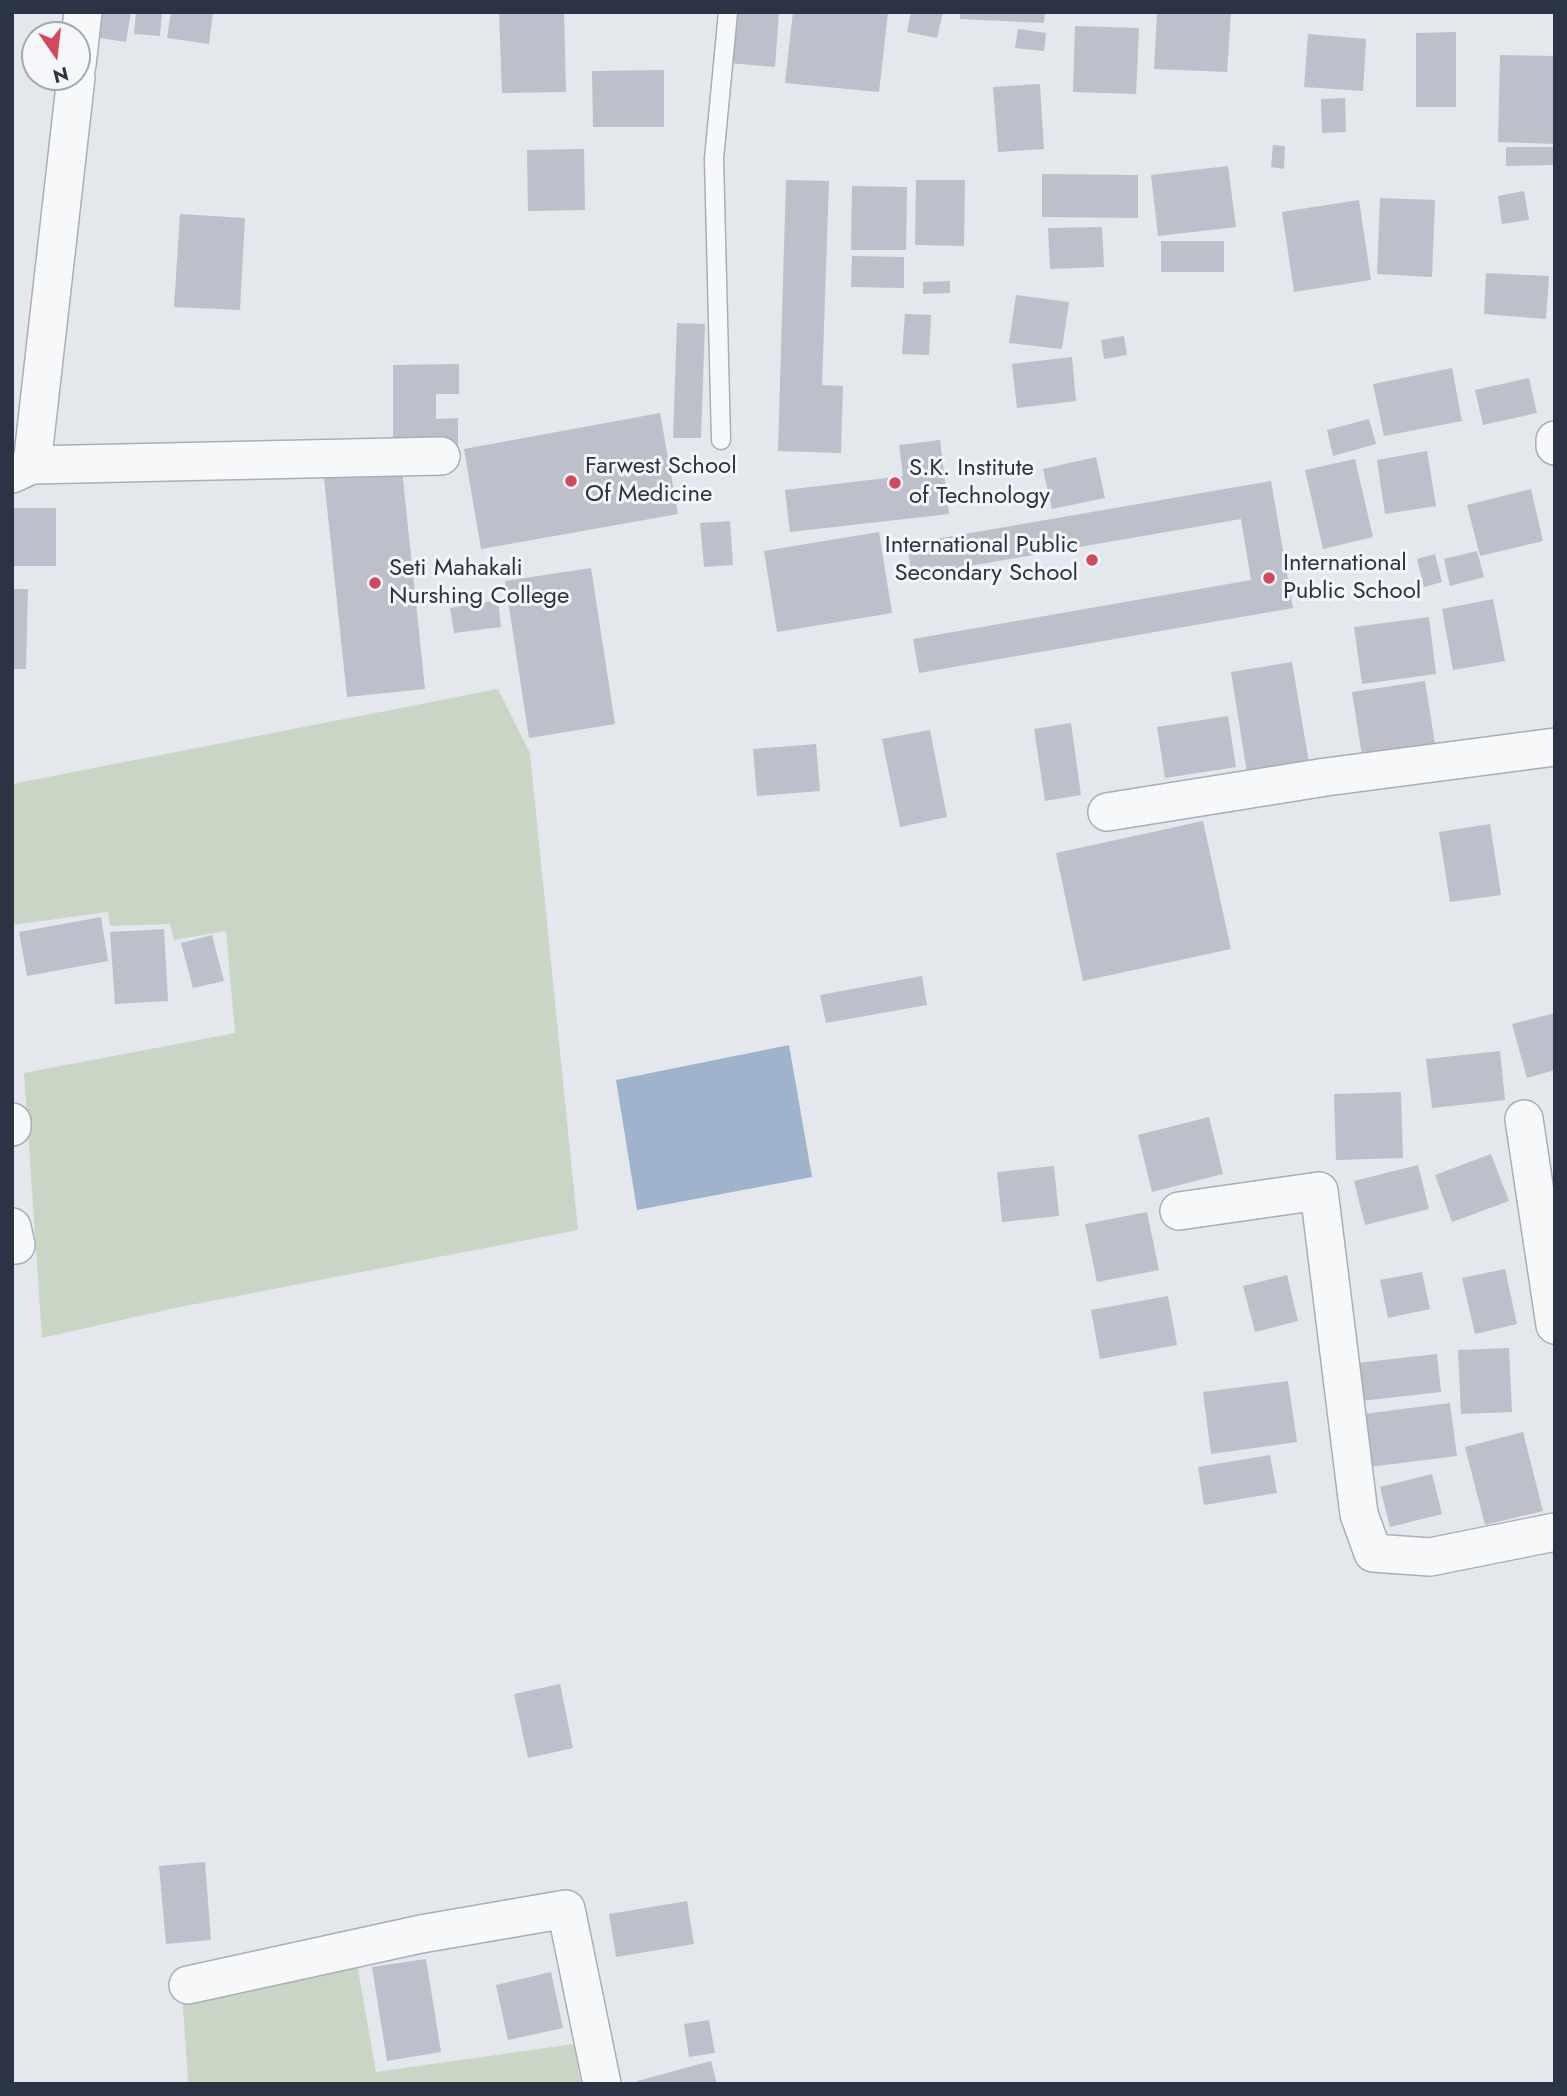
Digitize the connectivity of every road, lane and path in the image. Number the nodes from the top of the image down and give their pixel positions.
1 (728, 12) edge
2 (74, 91) edge
3 (721, 440) dead end
4 (1555, 440) edge
5 (1555, 446) edge
6 (441, 456) dead end
7 (22, 470) edge
8 (1555, 747) edge
9 (1107, 812) dead end
10 (1524, 1119) dead end
11 (1179, 1211) dead end
12 (1555, 1325) edge
13 (1555, 1532) edge
14 (188, 1984) dead end
15 (602, 2084) edge

1 - 3 lane
2 - 7 street
4 - 5 street
6 - 7 street
8 - 9 street
10 - 12 street
11 - 13 street
14 - 15 street

